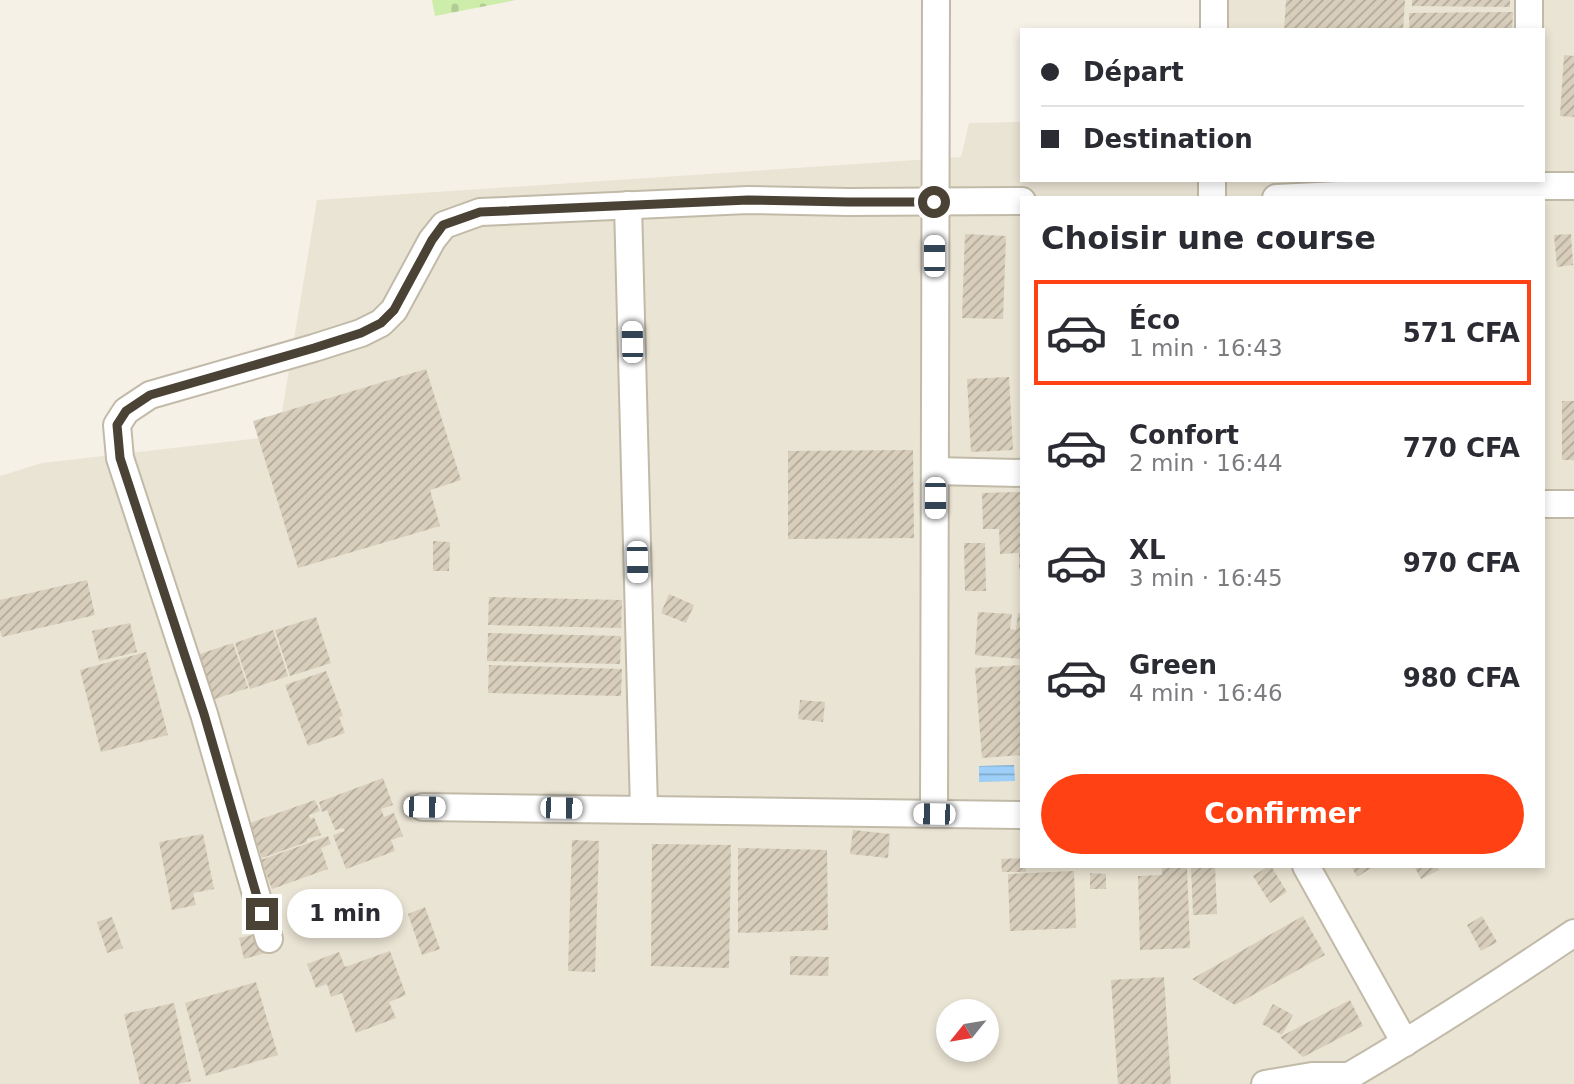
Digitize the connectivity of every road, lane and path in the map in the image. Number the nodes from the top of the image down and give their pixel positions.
1 (936, 0) edge
2 (1214, 0) edge
3 (1529, 0) edge
4 (1214, 28) edge
5 (1529, 28) edge
6 (1574, 186) edge
7 (1528, 188) edge
8 (1326, 196) edge
9 (1020, 201) edge
10 (934, 202) junction
11 (628, 205) junction
12 (935, 471) junction
13 (1020, 473) edge
14 (1545, 504) edge
15 (1574, 504) edge
16 (424, 807) dead end
17 (643, 810) junction
18 (934, 814) junction
19 (1020, 815) edge
20 (1307, 868) edge
21 (1574, 933) edge
22 (269, 939) dead end
23 (1405, 1044) junction
24 (1349, 1080) edge
25 (1265, 1084) edge

1 - 10 street
2 - 4 street
3 - 5 street
6 - 7 street
7 - 8 street
9 - 10 street
10 - 11 street
10 - 12 street
11 - 17 street
11 - 22 street
12 - 13 street
12 - 18 street
14 - 15 street
16 - 17 street
17 - 18 street
18 - 19 street
20 - 23 street
21 - 23 street
23 - 24 street
24 - 25 street

